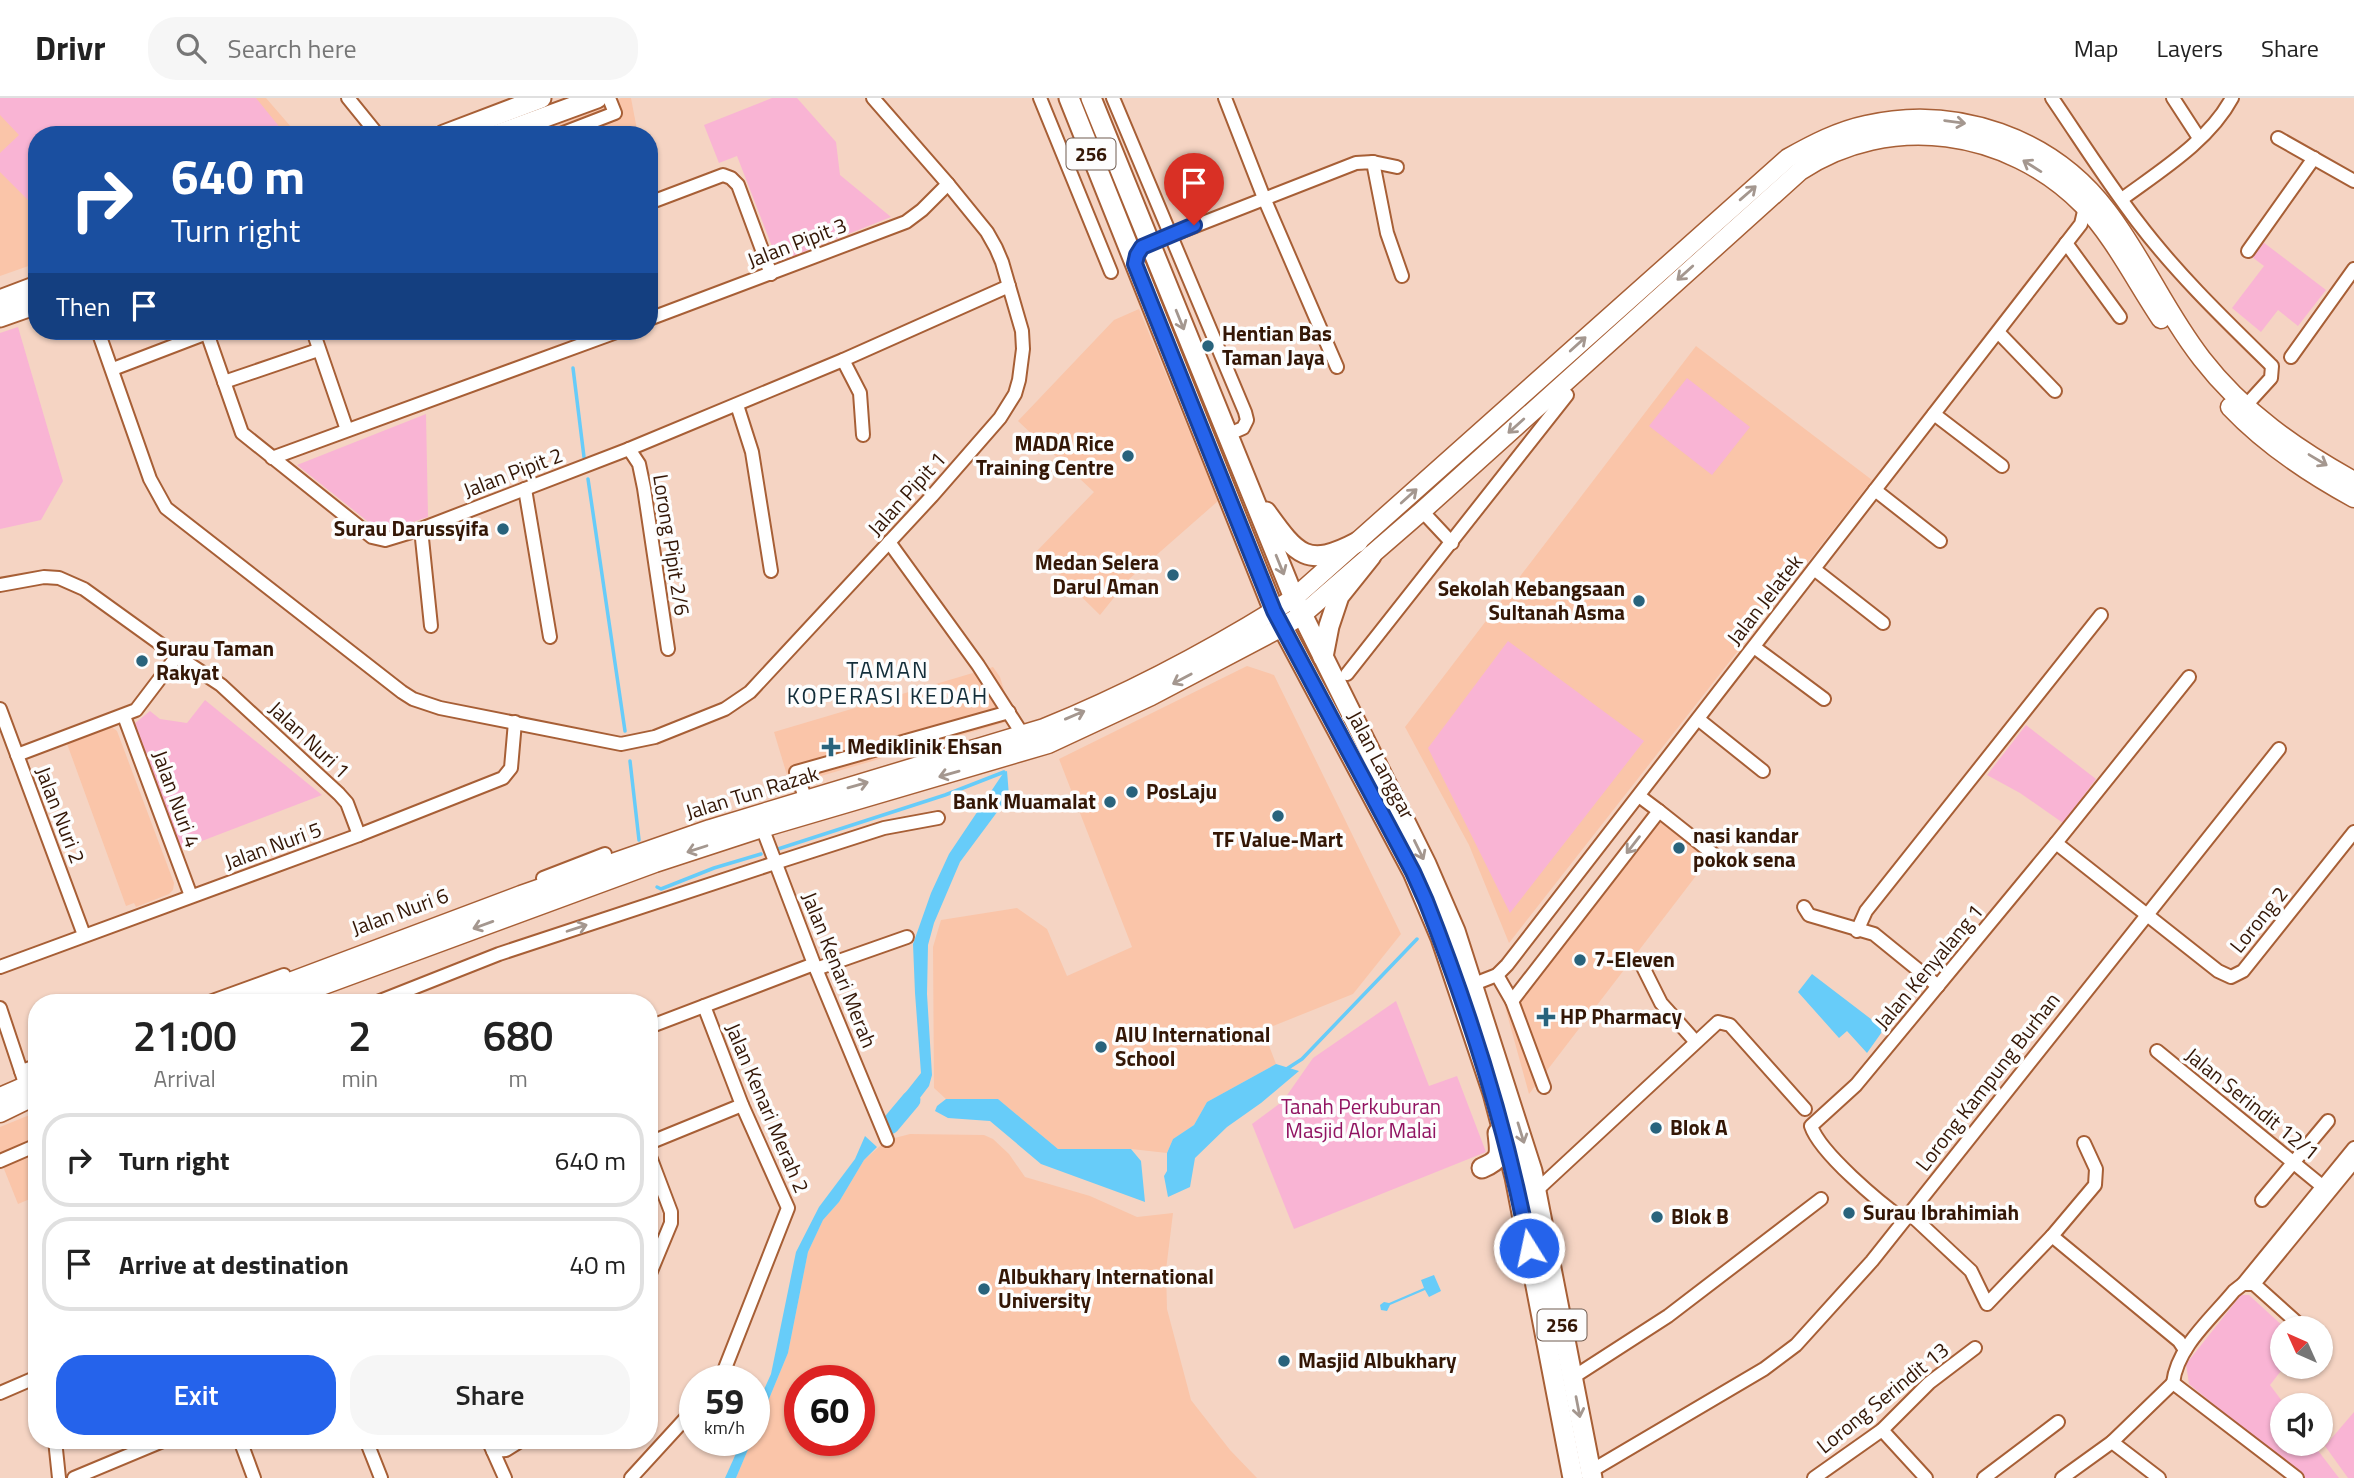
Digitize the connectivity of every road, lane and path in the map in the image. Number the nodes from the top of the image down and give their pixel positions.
1 (348, 98) edge
2 (541, 98) edge
3 (597, 98) edge
4 (609, 98) edge
5 (873, 98) edge
6 (1069, 98) edge
7 (1091, 98) edge
8 (1113, 98) edge
9 (1225, 98) edge
10 (2052, 98) edge
11 (2172, 98) edge
12 (2232, 98) edge
13 (1044, 99) edge
14 (371, 126) edge
15 (468, 126) edge
16 (522, 126) edge
17 (581, 126) edge
18 (2199, 138) junction
19 (2278, 138) dead end
20 (2314, 158) junction
21 (1373, 162) junction
22 (1396, 167) dead end
23 (2354, 181) edge
24 (948, 184) junction
25 (1264, 198) junction
26 (2122, 199) junction
27 (658, 200) edge
28 (2091, 214) junction
29 (2066, 243) junction
30 (1149, 248) junction
31 (2248, 251) dead end
32 (1105, 259) junction
33 (2354, 269) edge
34 (1111, 272) dead end
35 (771, 274) junction
36 (1402, 276) dead end
37 (1009, 286) junction
38 (28, 289) edge
39 (0, 300) edge
40 (28, 307) edge
41 (0, 317) edge
42 (658, 317) edge
43 (2120, 317) dead end
44 (1998, 331) junction
45 (102, 340) edge
46 (189, 340) edge
47 (209, 340) edge
48 (315, 340) edge
49 (594, 340) edge
50 (318, 350) junction
51 (2291, 357) dead end
52 (842, 360) junction
53 (1337, 367) dead end
54 (113, 369) junction
55 (224, 383) junction
56 (2055, 391) dead end
57 (1567, 395) dead end
58 (737, 405) junction
59 (2241, 410) junction
60 (1934, 414) junction
61 (346, 430) junction
62 (863, 435) dead end
63 (1227, 435) junction
64 (629, 449) junction
65 (272, 458) junction
66 (2002, 466) dead end
67 (2354, 481) edge
68 (1247, 486) junction
69 (526, 489) junction
70 (1875, 490) junction
71 (2354, 498) edge
72 (1422, 511) junction
73 (421, 529) junction
74 (1940, 541) dead end
75 (889, 542) junction
76 (1451, 543) junction
77 (1364, 549) junction
78 (1814, 569) junction
79 (771, 571) dead end
80 (0, 585) edge
81 (1298, 607) junction
82 (2101, 615) dead end
83 (1278, 619) junction
84 (1883, 623) dead end
85 (432, 626) dead end
86 (550, 636) dead end
87 (1754, 647) junction
88 (668, 649) dead end
89 (177, 656) junction
90 (1323, 657) junction
91 (1347, 674) dead end
92 (2189, 677) dead end
93 (1824, 699) dead end
94 (0, 709) edge
95 (1009, 712) junction
96 (124, 716) junction
97 (1698, 719) junction
98 (515, 722) junction
99 (1023, 735) junction
100 (2279, 749) dead end
101 (17, 755) junction
102 (1763, 771) dead end
103 (1639, 796) junction
104 (806, 800) junction
105 (1659, 811) junction
106 (938, 818) dead end
107 (760, 821) junction
108 (2354, 832) edge
109 (359, 835) junction
110 (2056, 844) junction
111 (605, 854) dead end
112 (1717, 857) dead end
113 (775, 863) junction
114 (592, 865) junction
115 (191, 896) junction
116 (1804, 907) dead end
117 (2147, 913) junction
118 (1857, 931) junction
119 (84, 935) junction
120 (907, 937) dead end
121 (1641, 963) dead end
122 (815, 966) junction
123 (0, 967) edge
124 (1497, 975) junction
125 (1474, 984) junction
126 (1938, 986) junction
127 (232, 994) edge
128 (257, 994) edge
129 (299, 994) edge
130 (398, 994) edge
131 (1512, 1001) junction
132 (704, 1006) junction
133 (0, 1008) edge
134 (658, 1024) edge
135 (1695, 1041) junction
136 (2157, 1051) dead end
137 (28, 1079) edge
138 (28, 1085) edge
139 (28, 1086) edge
140 (1544, 1087) dead end
141 (1493, 1093) junction
142 (0, 1097) edge
143 (742, 1105) junction
144 (1805, 1108) dead end
145 (0, 1113) edge
146 (2328, 1121) dead end
147 (658, 1139) edge
148 (887, 1140) dead end
149 (2084, 1143) dead end
150 (28, 1148) edge
151 (2354, 1148) edge
152 (0, 1161) edge
153 (2354, 1162) edge
154 (2293, 1163) junction
155 (1482, 1168) dead end
156 (658, 1178) edge
157 (2322, 1186) junction
158 (1537, 1190) junction
159 (1821, 1199) dead end
160 (2262, 1200) dead end
161 (1906, 1217) junction
162 (2052, 1236) junction
163 (658, 1254) edge
164 (2248, 1284) junction
165 (2287, 1316) edge
166 (1975, 1348) dead end
167 (2185, 1350) junction
168 (726, 1365) edge
169 (1572, 1378) junction
170 (28, 1381) edge
171 (2173, 1383) junction
172 (0, 1393) edge
173 (2058, 1422) dead end
174 (679, 1426) edge
175 (1882, 1430) junction
176 (2112, 1442) junction
177 (658, 1448) edge
178 (56, 1449) edge
179 (143, 1449) edge
180 (243, 1449) edge
181 (370, 1449) edge
182 (491, 1449) edge
183 (658, 1449) edge
184 (380, 1475) edge
185 (1585, 1476) edge
186 (59, 1478) edge
187 (74, 1478) edge
188 (254, 1478) edge
189 (365, 1478) edge
190 (505, 1478) edge
191 (631, 1478) edge
192 (1814, 1478) edge
193 (1927, 1478) edge
194 (1984, 1478) edge
195 (2062, 1478) edge
196 (2159, 1478) edge
197 (2297, 1478) edge

1 - 14 street
2 - 15 main road
3 - 16 main road
4 - 17 street
5 - 24 street, Jalan Pipit 1
6 - 30 main road, Jalan Langgar / 256
7 - 30 main road, Jalan Langgar / 256
8 - 30 street
9 - 25 street
10 - 26 street
11 - 18 street
12 - 18 street
13 - 32 street
18 - 26 street
19 - 20 street
20 - 23 street
20 - 31 street
21 - 22 street
21 - 25 street
21 - 36 street
24 - 35 street, Jalan Pipit 3
24 - 37 street, Jalan Pipit 1
25 - 30 street
25 - 53 street
26 - 59 street
27 - 35 street
28 - 29 street, Jalan Jelatek
28 - 59 main road
28 -> 72 main road
29 - 43 street
29 - 44 street, Jalan Jelatek
30 - 32 street
30 -> 63 main road, Jalan Langgar / 256
30 - 63 street
30 - 83 main road, Jalan Langgar / 256
32 - 34 street
33 - 51 street
35 - 42 street, Jalan Pipit 3
37 - 52 street, Jalan Pipit 2
37 - 75 street, Jalan Pipit 1
38 - 39 main road
40 - 41 main road
44 - 56 street
44 - 60 street, Jalan Jelatek
45 - 54 street, Jalan Pipit 1
46 - 54 street, Jalan Pipit 2
47 - 55 street, Jalan Pipit 2
48 - 50 street
49 - 61 street
50 - 55 street
50 - 61 street
52 - 58 street, Jalan Pipit 2
52 - 62 street
54 - 98 street, Jalan Pipit 1
55 - 65 street, Jalan Pipit 2
57 - 76 street
58 - 64 street, Jalan Pipit 2
58 - 79 street
59 -> 67 main road
59 - 71 main road
77 -> 59 main road
60 - 66 street
60 - 70 street, Jalan Jelatek
61 - 65 street
63 - 68 main road, Jalan Langgar / 256
64 - 69 street, Jalan Pipit 2
64 - 88 street, Lorong Pipit 2/6
65 - 73 street, Jalan Pipit 2
68 - 77 main road
68 -> 81 main road, Jalan Langgar / 256
69 - 73 street, Jalan Pipit 2
69 - 86 street
70 - 74 street
70 - 78 street, Jalan Jelatek
72 - 76 street
72 - 77 main road
73 - 85 street
75 - 95 street
75 - 98 street, Jalan Pipit 1
76 - 91 street
77 - 81 main road
77 - 90 main road
78 - 84 street
78 - 87 street, Jalan Jelatek
80 - 89 street, Jalan Nuri 1
81 - 83 main road
81 - 90 main road, Jalan Langgar / 256
82 - 118 street
99 -> 83 main road, Jalan Tun Razak
83 -> 107 main road, Jalan Tun Razak
83 - 141 main road, Jalan Langgar / 256
87 - 93 street
87 - 97 street, Jalan Jelatek
89 - 96 street
89 - 109 street, Jalan Nuri 1
90 -> 125 main road, Jalan Langgar / 256
92 - 110 street, Jalan Kenyalang 1
94 - 101 street, Jalan Nuri 2
95 - 99 street
95 - 104 street
96 - 101 street
96 - 115 street, Jalan Nuri 4
97 - 102 street
97 - 103 street, Jalan Jelatek
98 - 109 street, Jalan Nuri 5
104 -> 99 main road, Jalan Tun Razak
100 - 117 street, Lorong Kampung Burhan
101 - 119 street, Jalan Nuri 2
103 - 105 street
103 - 124 street, Jalan Jelatek
104 - 107 main road, Jalan Tun Razak
105 - 112 street
105 -> 131 street
106 - 113 street
107 - 113 street, Jalan Kenari Merah
107 - 114 main road, Jalan Tun Razak
107 -> 129 main road, Jalan Tun Razak
108 - 117 street, Lorong 2
109 - 115 street, Jalan Nuri 5
110 - 117 street
110 - 126 street, Jalan Kenyalang 1
111 - 114 street, Jalan Nuri 6
113 - 122 street, Jalan Kenari Merah
130 -> 113 street
114 - 127 street, Jalan Nuri 6
114 - 128 main road, Jalan Tun Razak
115 - 119 street, Jalan Nuri 5
116 - 118 street
117 - 161 street, Lorong Kampung Burhan
118 - 126 street
119 - 123 street, Jalan Nuri 5
120 - 122 street
121 - 135 street
122 - 132 street
122 - 148 street, Jalan Kenari Merah
124 - 125 street, Jalan Jelatek
124 - 131 street
125 -> 158 main road, Jalan Langgar / 256
126 - 161 street, Jalan Kenyalang 1
131 - 140 street
132 - 134 street
132 - 143 street, Jalan Kenari Merah 2
133 - 137 street
135 - 144 street
135 - 158 street
136 - 154 street, Jalan Serindit 12/1
138 - 142 main road
139 - 145 main road
141 - 155 main road
141 - 185 main road, Jalan Langgar / 256
143 - 147 street
143 - 168 street, Jalan Kenari Merah 2
146 - 154 street
149 - 162 street
150 - 152 street
151 - 157 street
153 - 164 street
154 - 157 street, Jalan Serindit 12/1
154 - 160 street
156 - 163 street
157 - 164 street
158 - 169 main road, Jalan Langgar / 256
159 - 169 street
161 - 162 street
161 - 185 street, Lorong Kampung Burhan
162 - 167 street
164 - 165 street
164 - 167 street
166 - 175 street, Lorong Serindit 13
167 - 171 street
169 -> 185 main road, Jalan Langgar / 256
170 - 172 street
171 - 176 street
171 - 197 street
173 - 194 street
174 - 177 street
175 - 192 street, Lorong Serindit 13
175 - 193 street
176 - 195 street
176 - 196 street
178 - 186 street
179 - 187 street
180 - 188 street
181 - 184 street
182 - 190 street
183 - 191 street
184 - 189 street

